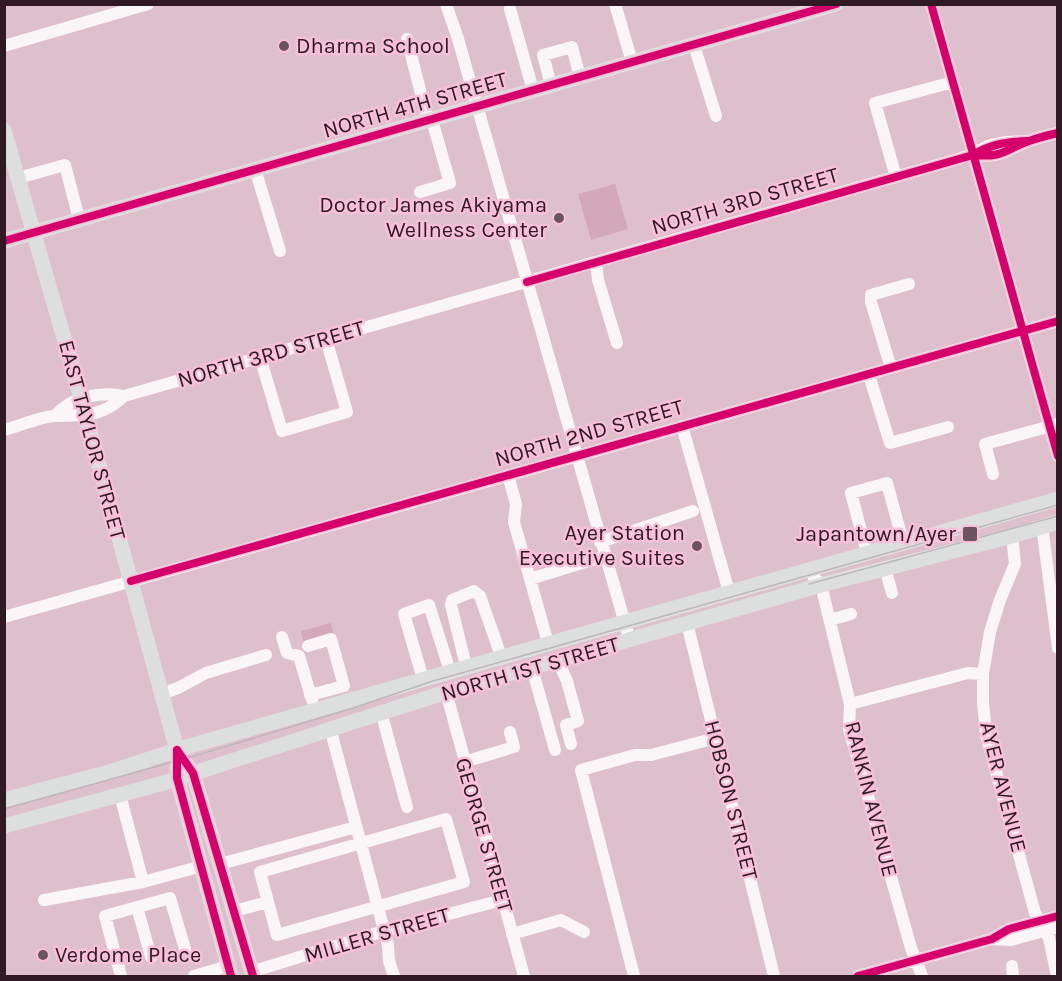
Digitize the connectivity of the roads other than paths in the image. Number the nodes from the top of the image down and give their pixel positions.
1 (148, 4) edge
2 (446, 4) edge
3 (615, 4) edge
4 (836, 4) edge
5 (931, 4) edge
6 (510, 9) dead end
7 (407, 39) dead end
8 (694, 45) junction
9 (4, 46) edge
10 (632, 62) junction
11 (580, 77) junction
12 (953, 82) junction
13 (551, 85) junction
14 (533, 90) junction
15 (477, 107) junction
16 (716, 116) dead end
17 (430, 120) junction
18 (4, 130) edge
19 (1058, 133) edge
20 (973, 155) junction
21 (255, 170) junction
22 (896, 177) junction
23 (18, 178) junction
24 (420, 192) dead end
25 (79, 219) junction
26 (34, 232) junction
27 (4, 241) edge
28 (280, 251) dead end
29 (596, 262) junction
30 (527, 282) junction
31 (909, 284) dead end
32 (1058, 321) edge
33 (1023, 331) junction
34 (326, 339) junction
35 (617, 343) dead end
36 (260, 357) junction
37 (891, 368) junction
38 (868, 375) junction
39 (124, 396) junction
40 (81, 397) junction
41 (55, 416) junction
42 (85, 416) junction
43 (1053, 425) edge
44 (682, 426) junction
45 (948, 427) dead end
46 (4, 430) edge
47 (576, 456) junction
48 (1058, 456) edge
49 (993, 474) dead end
50 (508, 475) junction
51 (1058, 499) edge
52 (693, 511) dead end
53 (1058, 522) edge
54 (1042, 526) junction
55 (1012, 536) junction
56 (600, 542) junction
57 (903, 542) junction
58 (867, 553) junction
59 (605, 556) junction
60 (885, 568) junction
61 (808, 570) junction
62 (530, 579) junction
63 (131, 581) junction
64 (821, 585) junction
65 (729, 592) junction
66 (892, 593) dead end
67 (851, 614) dead end
68 (4, 617) edge
69 (830, 620) junction
70 (623, 621) junction
71 (687, 623) junction
72 (282, 637) dead end
73 (630, 641) junction
74 (548, 643) junction
75 (308, 646) dead end
76 (1058, 648) edge
77 (266, 655) dead end
78 (501, 656) junction
79 (558, 661) junction
80 (466, 666) junction
81 (532, 668) junction
82 (450, 671) junction
83 (983, 674) junction
84 (423, 679) junction
85 (446, 692) junction
86 (346, 693) junction
87 (161, 694) junction
88 (310, 694) junction
89 (850, 704) junction
90 (315, 710) junction
91 (381, 712) junction
92 (330, 728) junction
93 (510, 732) dead end
94 (716, 738) junction
95 (571, 744) dead end
96 (177, 750) junction
97 (555, 750) dead end
98 (464, 762) junction
99 (193, 773) junction
100 (177, 778) junction
101 (120, 795) junction
102 (4, 800) edge
103 (407, 807) dead end
104 (4, 826) edge
105 (356, 826) junction
106 (360, 843) junction
107 (220, 864) junction
108 (202, 867) junction
109 (143, 882) junction
110 (44, 900) dead end
111 (502, 900) junction
112 (268, 902) junction
113 (137, 907) junction
114 (377, 907) junction
115 (234, 911) junction
116 (1058, 916) edge
117 (1047, 926) edge
118 (384, 931) junction
119 (584, 932) dead end
120 (512, 934) junction
121 (185, 949) dead end
122 (151, 957) dead end
123 (916, 961) junction
124 (230, 971) edge
125 (252, 974) edge
126 (121, 976) edge
127 (194, 976) edge
128 (394, 976) edge
129 (524, 976) edge
130 (634, 976) edge
131 (774, 976) edge
132 (858, 976) edge
133 (922, 976) edge
134 (1057, 976) edge

1 - 9 street
2 - 15 street
3 - 10 street
4 - 8 main road, NORTH 4TH STREET
5 - 12 street
6 - 14 street
7 - 17 street
8 - 10 main road, NORTH 4TH STREET
8 - 16 street
10 - 11 main road, NORTH 4TH STREET
11 - 13 main road, NORTH 4TH STREET
11 - 13 street
12 - 20 street
12 - 22 street
13 - 14 main road, NORTH 4TH STREET
14 - 15 main road, NORTH 4TH STREET
15 - 17 main road, NORTH 4TH STREET
15 - 30 street
17 - 21 main road, NORTH 4TH STREET
17 - 24 street
18 - 23 main road, EAST TAYLOR STREET
19 - 20 street, NORTH 3RD STREET
20 - 22 street, NORTH 3RD STREET
20 - 33 street
21 - 25 main road, NORTH 4TH STREET
21 - 28 street
22 - 29 street, NORTH 3RD STREET
23 - 25 street
23 - 26 main road, EAST TAYLOR STREET
25 - 26 main road, NORTH 4TH STREET
26 - 27 main road, NORTH 4TH STREET
26 - 40 main road, EAST TAYLOR STREET
29 - 30 street, NORTH 3RD STREET
29 - 35 street
30 - 34 street, NORTH 3RD STREET
30 - 47 street
31 - 37 street
32 - 33 street, NORTH 2ND STREET
33 - 37 street, NORTH 2ND STREET
33 - 43 street
34 - 36 street, NORTH 3RD STREET
34 - 36 street
36 - 39 street, NORTH 3RD STREET
37 - 38 street, NORTH 2ND STREET
38 - 44 street, NORTH 2ND STREET
38 - 45 street
39 - 40 street, NORTH 3RD STREET
39 - 42 street, NORTH 3RD STREET
40 - 41 street, NORTH 3RD STREET
40 - 42 main road, EAST TAYLOR STREET
41 - 42 street, NORTH 3RD STREET
41 - 46 street, NORTH 3RD STREET
42 - 63 main road, EAST TAYLOR STREET
43 - 48 street
43 - 49 street
44 - 47 street, NORTH 2ND STREET
44 - 65 street
47 - 50 street, NORTH 2ND STREET
47 - 56 street
50 - 62 street
50 - 63 street, NORTH 2ND STREET
51 - 57 main road, NORTH 1ST STREET
52 - 56 street
53 - 54 main road, NORTH 1ST STREET
54 - 55 main road, NORTH 1ST STREET
54 - 76 street
55 - 60 main road, NORTH 1ST STREET
55 - 83 street, AYER AVENUE
56 - 59 street
57 - 58 main road, NORTH 1ST STREET
57 - 58 street
58 - 61 main road, NORTH 1ST STREET
59 - 62 street
59 - 70 street
60 - 64 main road, NORTH 1ST STREET
60 - 66 street
61 - 64 street, RANKIN AVENUE
61 - 65 main road, NORTH 1ST STREET
62 - 74 street
63 - 68 street, NORTH 2ND STREET
63 - 87 main road, EAST TAYLOR STREET
64 - 69 street, RANKIN AVENUE
64 - 71 main road, NORTH 1ST STREET
65 - 70 main road, NORTH 1ST STREET
67 - 69 street
69 - 89 street, RANKIN AVENUE
70 - 73 street
70 - 74 main road, NORTH 1ST STREET
71 - 73 main road, NORTH 1ST STREET
71 - 94 street, HOBSON STREET
72 - 88 street
73 - 79 main road, NORTH 1ST STREET
74 - 78 main road, NORTH 1ST STREET
75 - 86 street
77 - 87 street
78 - 80 main road, NORTH 1ST STREET
78 - 80 street
79 - 81 main road, NORTH 1ST STREET
79 - 95 street
80 - 82 main road, NORTH 1ST STREET
81 - 85 main road, NORTH 1ST STREET
81 - 97 street
82 - 84 main road, NORTH 1ST STREET
82 - 84 street
83 - 89 street
83 - 117 street, AYER AVENUE
84 - 86 main road, NORTH 1ST STREET
85 - 91 main road, NORTH 1ST STREET
85 - 98 street, GEORGE STREET
86 - 88 street
86 - 90 main road, NORTH 1ST STREET
87 - 96 main road, EAST TAYLOR STREET
88 - 90 street
89 - 123 street, RANKIN AVENUE
90 - 96 main road, NORTH 1ST STREET
91 - 92 main road, NORTH 1ST STREET
91 - 103 street
92 - 99 main road, NORTH 1ST STREET
92 - 105 street
93 - 98 street
94 - 130 street
94 - 131 street, HOBSON STREET
96 - 99 main road
96 - 100 main road
96 - 102 main road, NORTH 1ST STREET
98 - 111 street, GEORGE STREET
99 - 100 main road, NORTH 1ST STREET
99 - 107 main road
100 - 101 main road, NORTH 1ST STREET
100 - 108 main road
101 - 104 main road, NORTH 1ST STREET
101 - 109 street
105 - 106 street
105 - 107 street
106 - 112 street
106 - 114 street
106 - 114 street
107 - 115 main road
108 - 109 street
108 - 124 main road
109 - 110 street
111 - 118 street, MILLER STREET
111 - 120 street, GEORGE STREET
112 - 114 street
112 - 115 street
113 - 121 street
113 - 122 street
113 - 126 street
114 - 118 street
115 - 125 main road
116 - 117 street
117 - 123 street
117 - 134 street, AYER AVENUE
118 - 125 street, MILLER STREET
118 - 128 street
119 - 120 street
120 - 129 street, GEORGE STREET
123 - 132 street
123 - 133 street, RANKIN AVENUE
124 - 127 street

